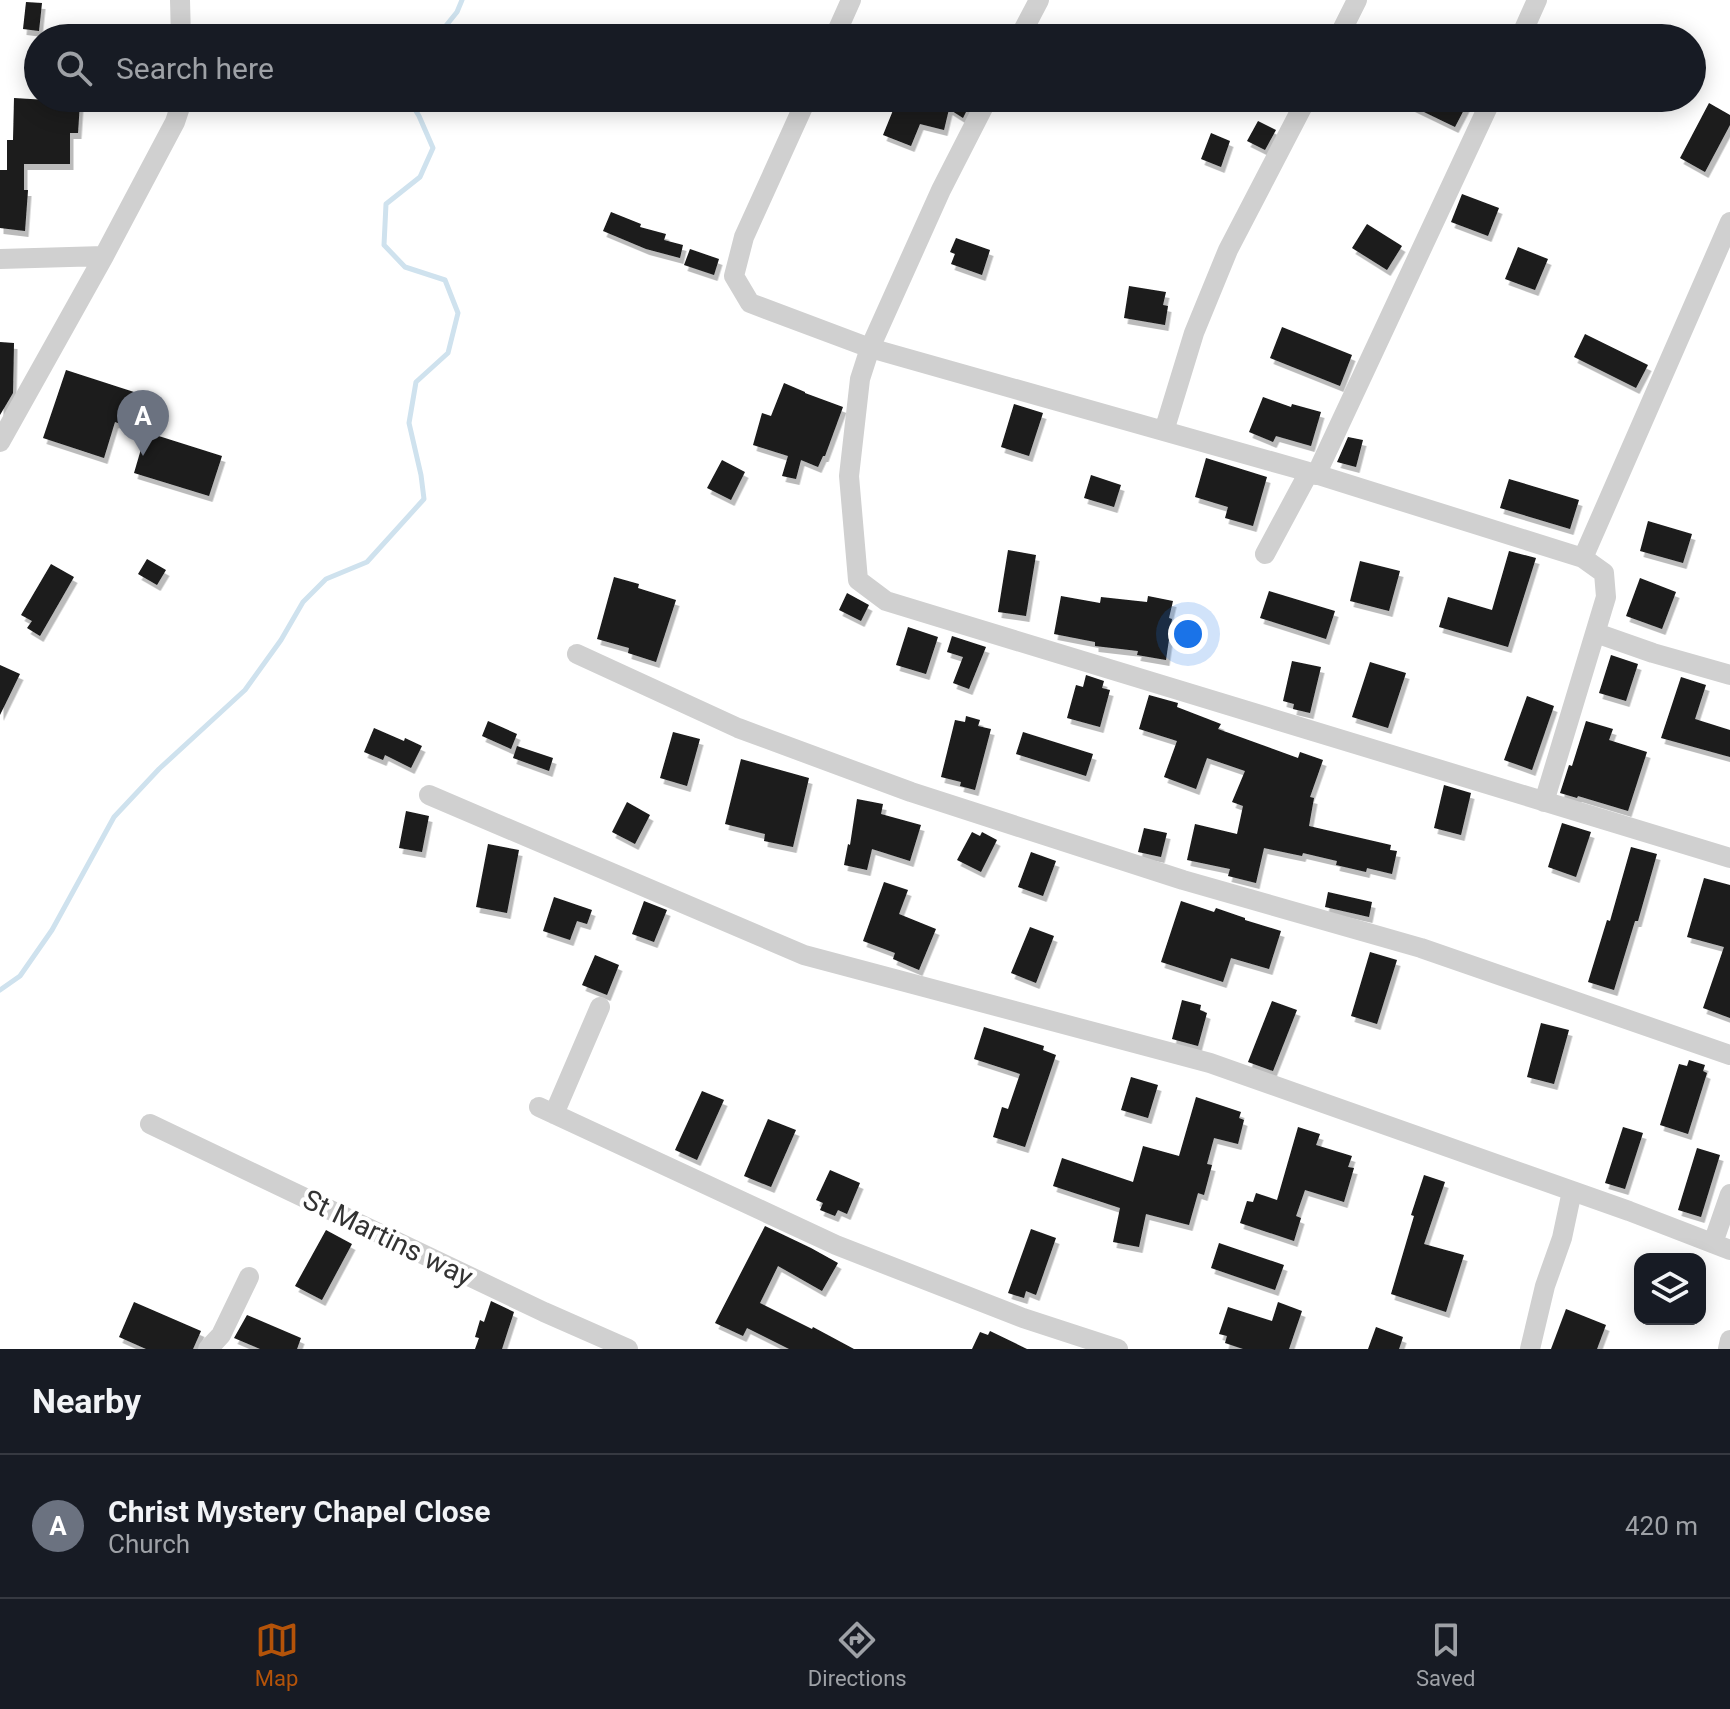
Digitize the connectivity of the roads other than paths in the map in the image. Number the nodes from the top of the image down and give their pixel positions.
1 (180, 0) edge
2 (851, 0) edge
3 (1039, 0) edge
4 (1357, 0) edge
5 (1537, 0) edge
6 (181, 24) edge
7 (840, 24) edge
8 (1026, 24) edge
9 (1345, 24) edge
10 (1526, 24) edge
11 (178, 112) edge
12 (801, 112) edge
13 (981, 112) edge
14 (1300, 112) edge
15 (1485, 112) edge
16 (1730, 222) edge
17 (104, 256) junction
18 (0, 259) edge
19 (870, 348) junction
20 (1164, 431) junction
21 (1, 438) edge
22 (1312, 473) junction
23 (1265, 554) dead end
24 (1583, 558) junction
25 (1596, 633) junction
26 (577, 654) dead end
27 (1730, 675) edge
28 (429, 795) dead end
29 (1544, 802) junction
30 (1730, 858) edge
31 (600, 1007) dead end
32 (1730, 1055) edge
33 (150, 1124) dead end
34 (1572, 1191) junction
35 (1730, 1194) edge
36 (1722, 1246) edge
37 (249, 1277) dead end
38 (1730, 1340) edge
39 (208, 1349) edge
40 (628, 1349) edge
41 (1118, 1349) edge
42 (1530, 1349) edge
43 (1728, 1349) edge

1 - 6 street
2 - 7 street
3 - 8 street
4 - 9 street
5 - 10 street
11 - 17 street
12 - 19 street
13 - 19 street
14 - 20 street
15 - 22 street
16 - 24 street
17 - 18 street
17 - 21 street
19 - 20 street
19 - 29 street
20 - 22 street
22 - 23 street
22 - 24 street
24 - 25 street
25 - 27 street
25 - 29 street
26 - 32 street
28 - 34 street
29 - 30 street
31 - 41 street
33 - 40 street, St Martins way
34 - 36 street
34 - 42 street
35 - 36 street
37 - 39 street
38 - 43 street

